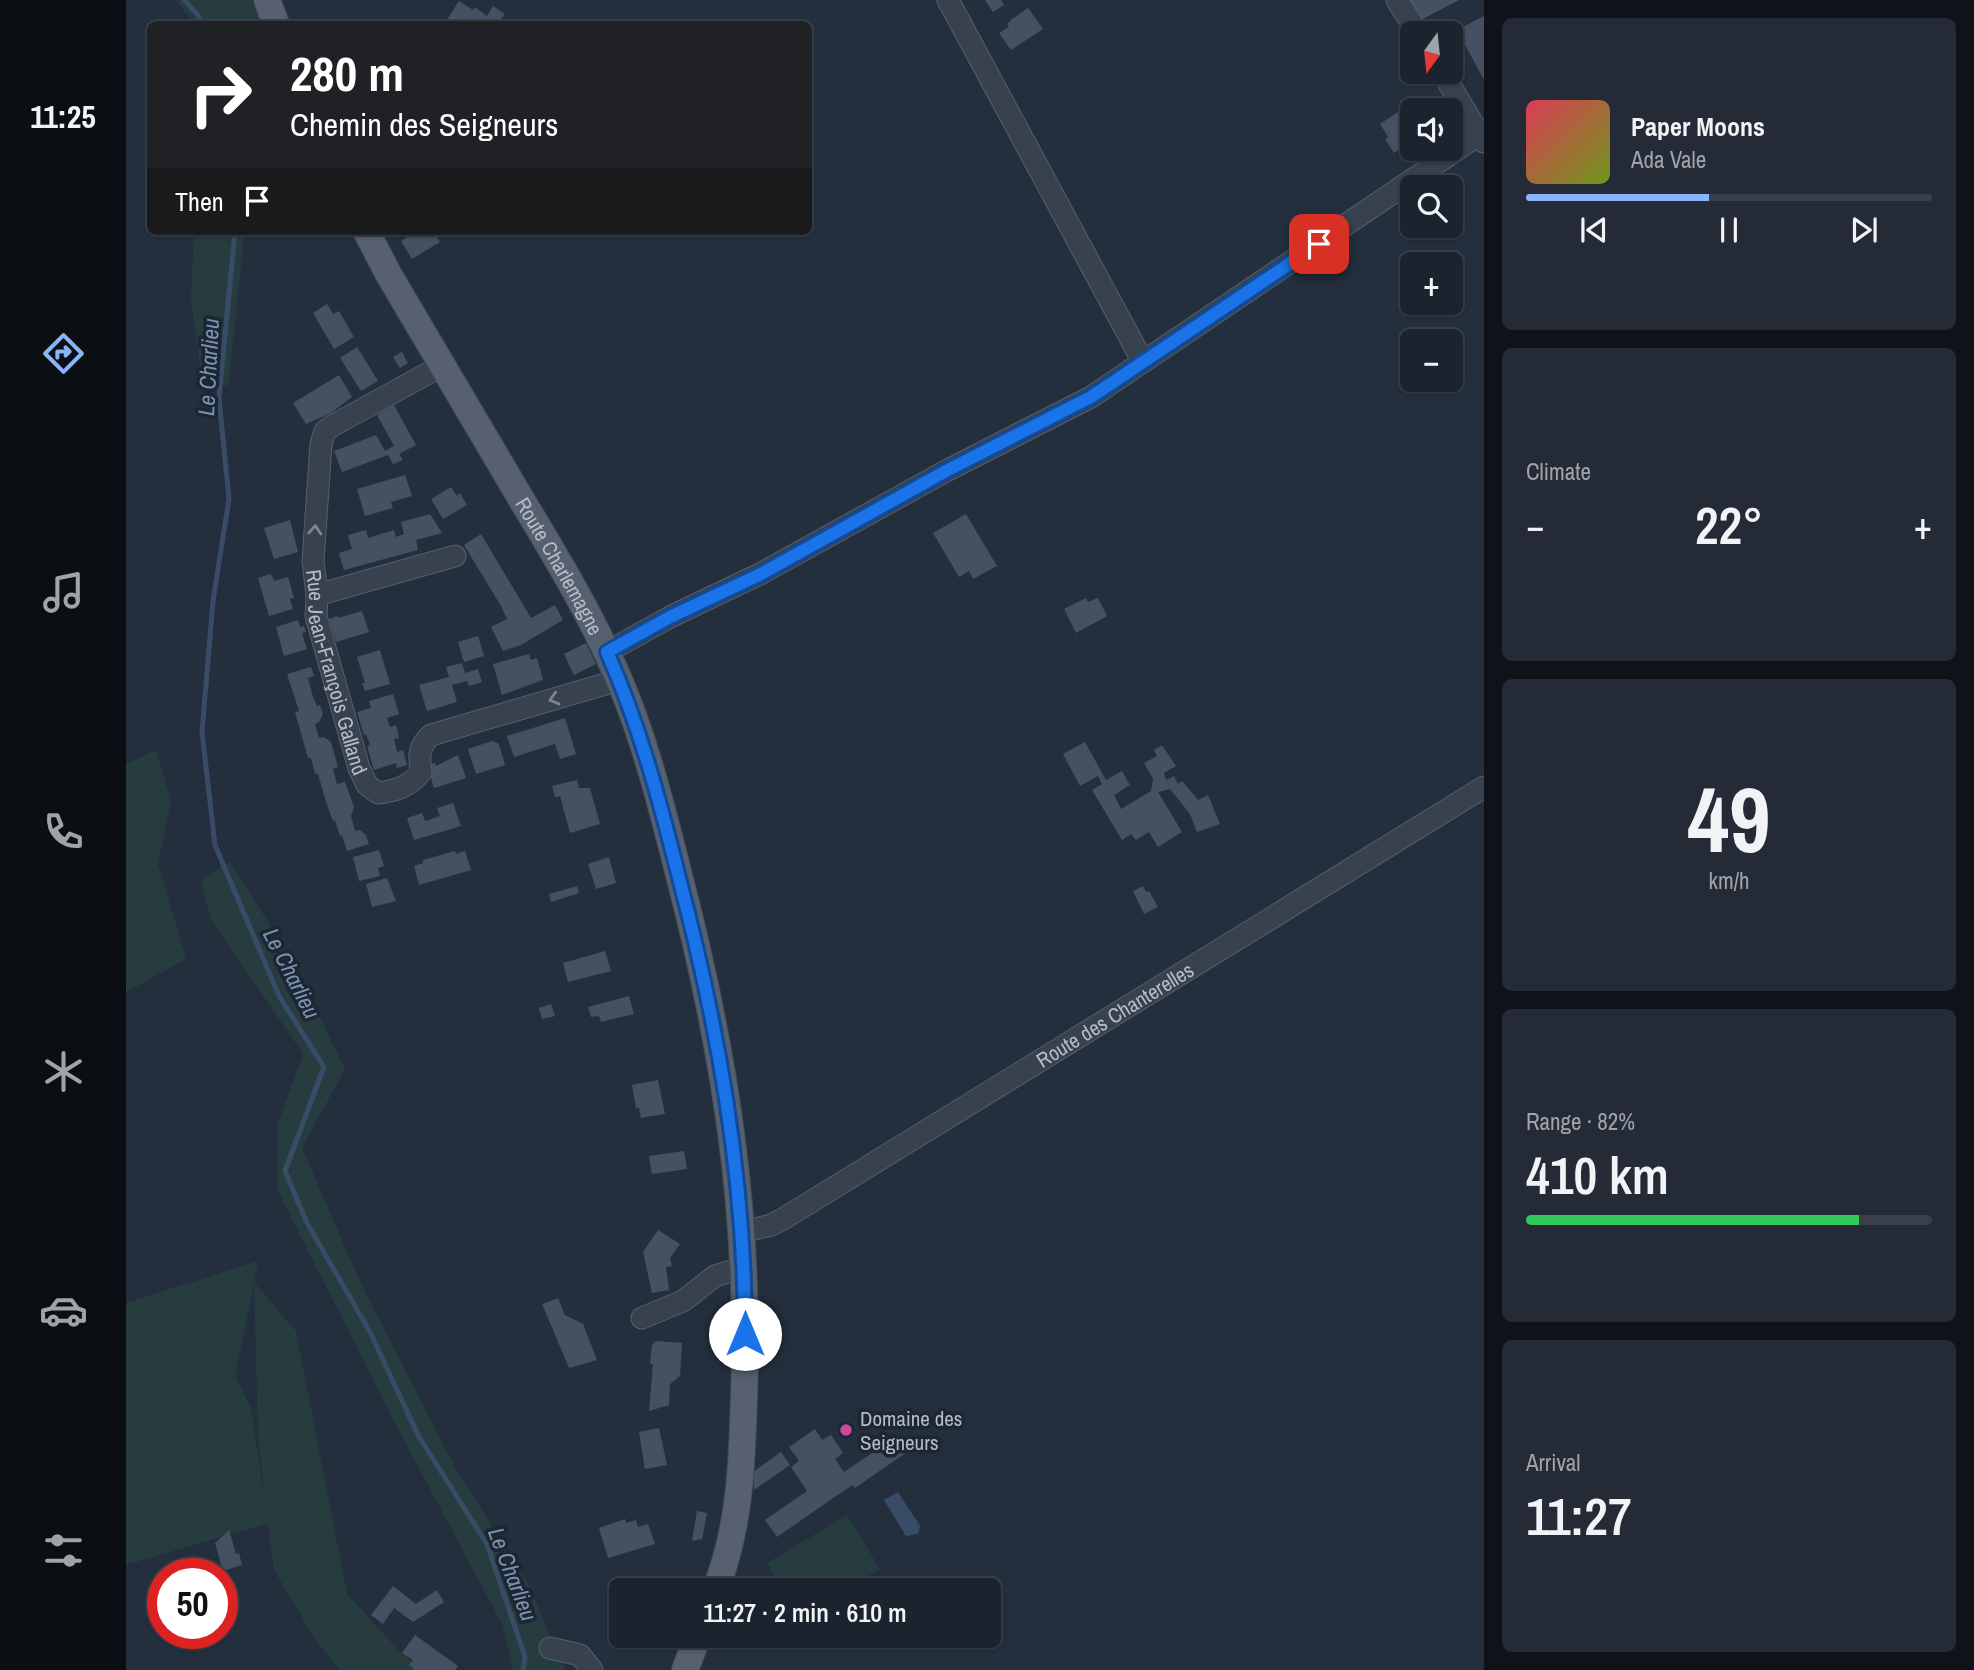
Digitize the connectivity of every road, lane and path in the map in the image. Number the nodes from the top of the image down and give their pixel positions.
1 (267, 0) edge
2 (948, 0) edge
3 (1397, 0) edge
4 (275, 21) edge
5 (1410, 21) edge
6 (1449, 84) edge
7 (1482, 138) edge
8 (368, 235) edge
9 (1143, 362) junction
10 (443, 365) junction
11 (455, 556) dead end
12 (317, 595) junction
13 (607, 652) junction
14 (619, 680) junction
15 (1484, 787) edge
16 (743, 1232) junction
17 (744, 1267) junction
18 (642, 1318) dead end
19 (719, 1578) edge
20 (550, 1648) dead end
21 (693, 1648) edge
22 (592, 1670) edge
23 (685, 1670) edge

1 - 4 main road
2 - 9 street
3 - 5 street
6 - 7 street
7 - 9 street
8 - 10 main road, Route Charlemagne
9 - 13 street
12 -> 10 street, Rue Jean-François Galland
10 - 13 main road, Route Charlemagne
11 - 12 street
14 -> 12 street, Rue Jean-François Galland
13 - 14 main road, Route Charlemagne
14 - 16 main road, Route Charlemagne
15 - 16 street, Route des Chanterelles
16 - 17 main road, Route Charlemagne
17 - 18 street
17 - 19 main road, Route Charlemagne
20 - 22 street
21 - 23 main road

